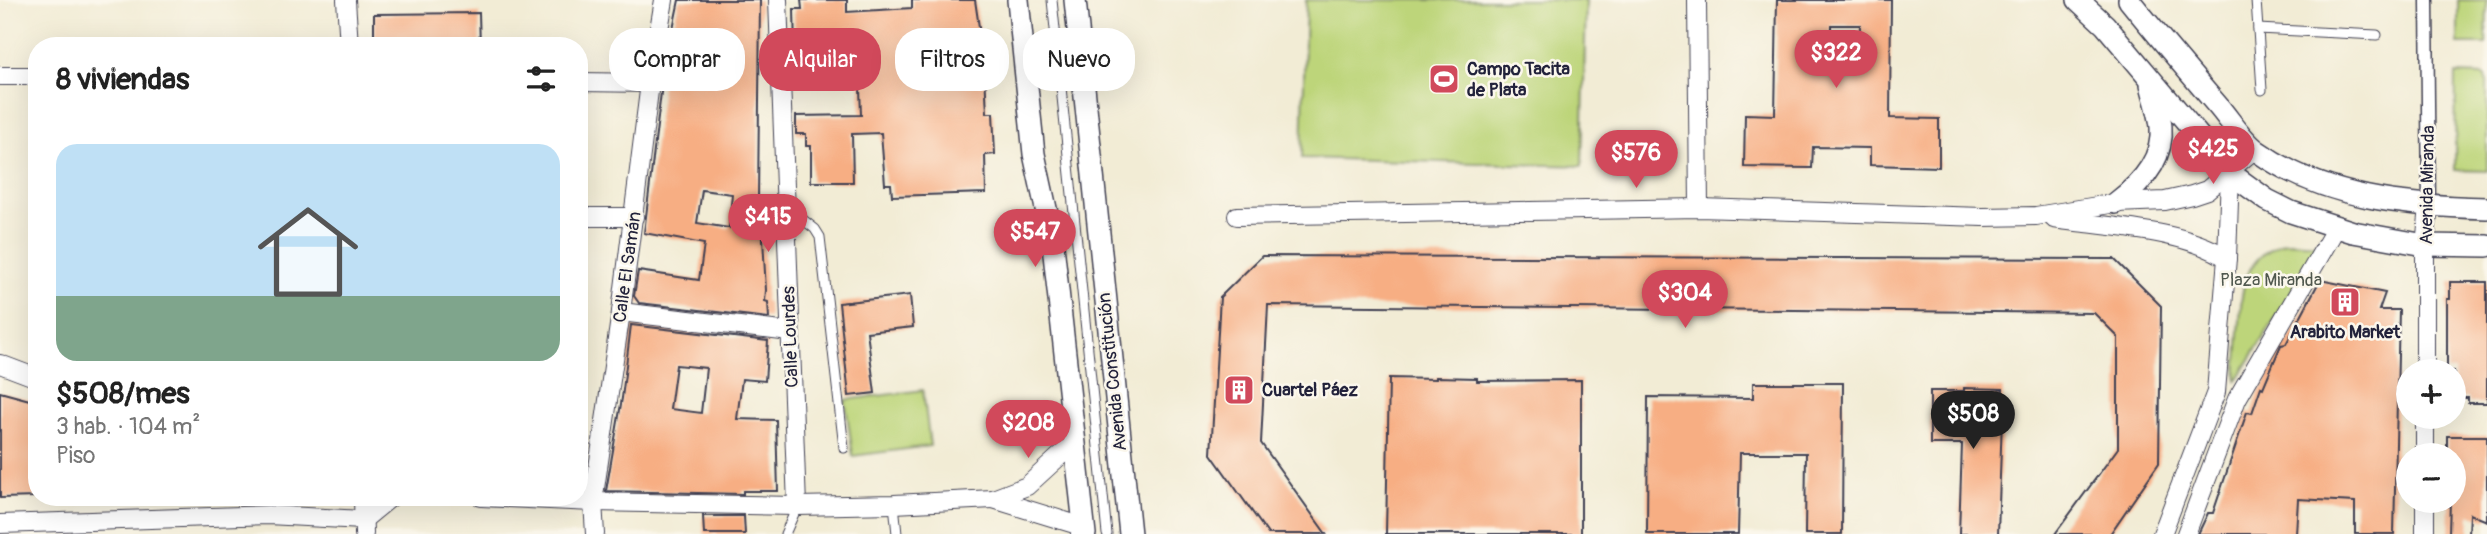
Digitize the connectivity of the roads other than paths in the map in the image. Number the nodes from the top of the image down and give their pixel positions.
1 (346, 0) edge
2 (664, 0) edge
3 (778, 0) edge
4 (1018, 0) edge
5 (1052, 0) edge
6 (1075, 0) edge
7 (1698, 0) edge
8 (2078, 0) edge
9 (2129, 0) edge
10 (2256, 0) edge
11 (2427, 0) edge
12 (659, 28) edge
13 (2258, 29) junction
14 (2376, 35) dead end
15 (348, 37) edge
16 (0, 76) edge
17 (28, 76) edge
18 (2150, 79) junction
19 (588, 82) edge
20 (609, 82) edge
21 (2262, 90) dead end
22 (649, 91) edge
23 (2255, 149) junction
24 (2230, 173) junction
25 (2116, 203) junction
26 (786, 205) junction
27 (2429, 207) junction
28 (1699, 208) junction
29 (2487, 208) edge
30 (1237, 215) dead end
31 (2036, 216) junction
32 (588, 217) edge
33 (634, 217) junction
34 (2337, 226) junction
35 (2425, 245) junction
36 (2487, 246) edge
37 (2227, 258) junction
38 (621, 312) junction
39 (790, 332) junction
40 (2425, 359) edge
41 (0, 364) edge
42 (28, 375) edge
43 (2216, 392) junction
44 (2237, 399) junction
45 (1075, 442) junction
46 (844, 448) dead end
47 (993, 499) junction
48 (588, 502) edge
49 (593, 502) junction
50 (894, 505) junction
51 (363, 506) edge
52 (383, 506) edge
53 (797, 506) junction
54 (2425, 513) edge
55 (0, 524) edge
56 (103, 527) edge
57 (363, 527) edge
58 (1083, 532) edge
59 (595, 534) edge
60 (785, 534) edge
61 (897, 534) edge
62 (1107, 534) edge
63 (1130, 534) edge
64 (2162, 534) edge
65 (2186, 534) edge
66 (2425, 534) edge

1 - 15 street
2 - 12 street, Calle El Samán
3 - 26 street, Calle Lourdes
4 - 45 street
5 - 62 lane
6 - 63 street, Avenida Constitución
7 - 28 street
8 - 18 street
9 - 23 street
10 - 13 lane
11 - 27 street, Avenida Miranda
13 - 14 lane
13 - 21 lane
16 - 17 street
18 - 24 street
18 - 25 street
19 - 20 street
22 - 33 street, Calle El Samán
23 - 24 street
23 - 27 street
24 - 25 street
24 - 34 street
24 - 37 street
25 - 31 street
26 - 39 street, Calle Lourdes
26 - 46 lane
27 - 29 street
27 - 35 street, Avenida Miranda
28 - 30 street
28 - 31 street
31 - 37 street
32 - 33 street
33 - 38 street, Calle El Samán
34 - 35 street
34 - 44 street
35 - 36 street
35 - 40 street, Avenida Miranda
37 - 43 street
38 - 39 street
38 - 49 street, Calle El Samán
39 - 53 street, Calle Lourdes
41 - 42 street
43 - 44 street
43 - 64 street
44 - 65 street
45 - 47 street
45 - 58 street
47 - 50 street
47 - 58 street
48 - 49 street
49 - 53 street
49 - 59 street, Calle El Samán
50 - 53 street
50 - 61 lane
51 - 57 street
52 - 57 street
53 - 60 lane
54 - 66 street
55 - 56 street
56 - 57 street

